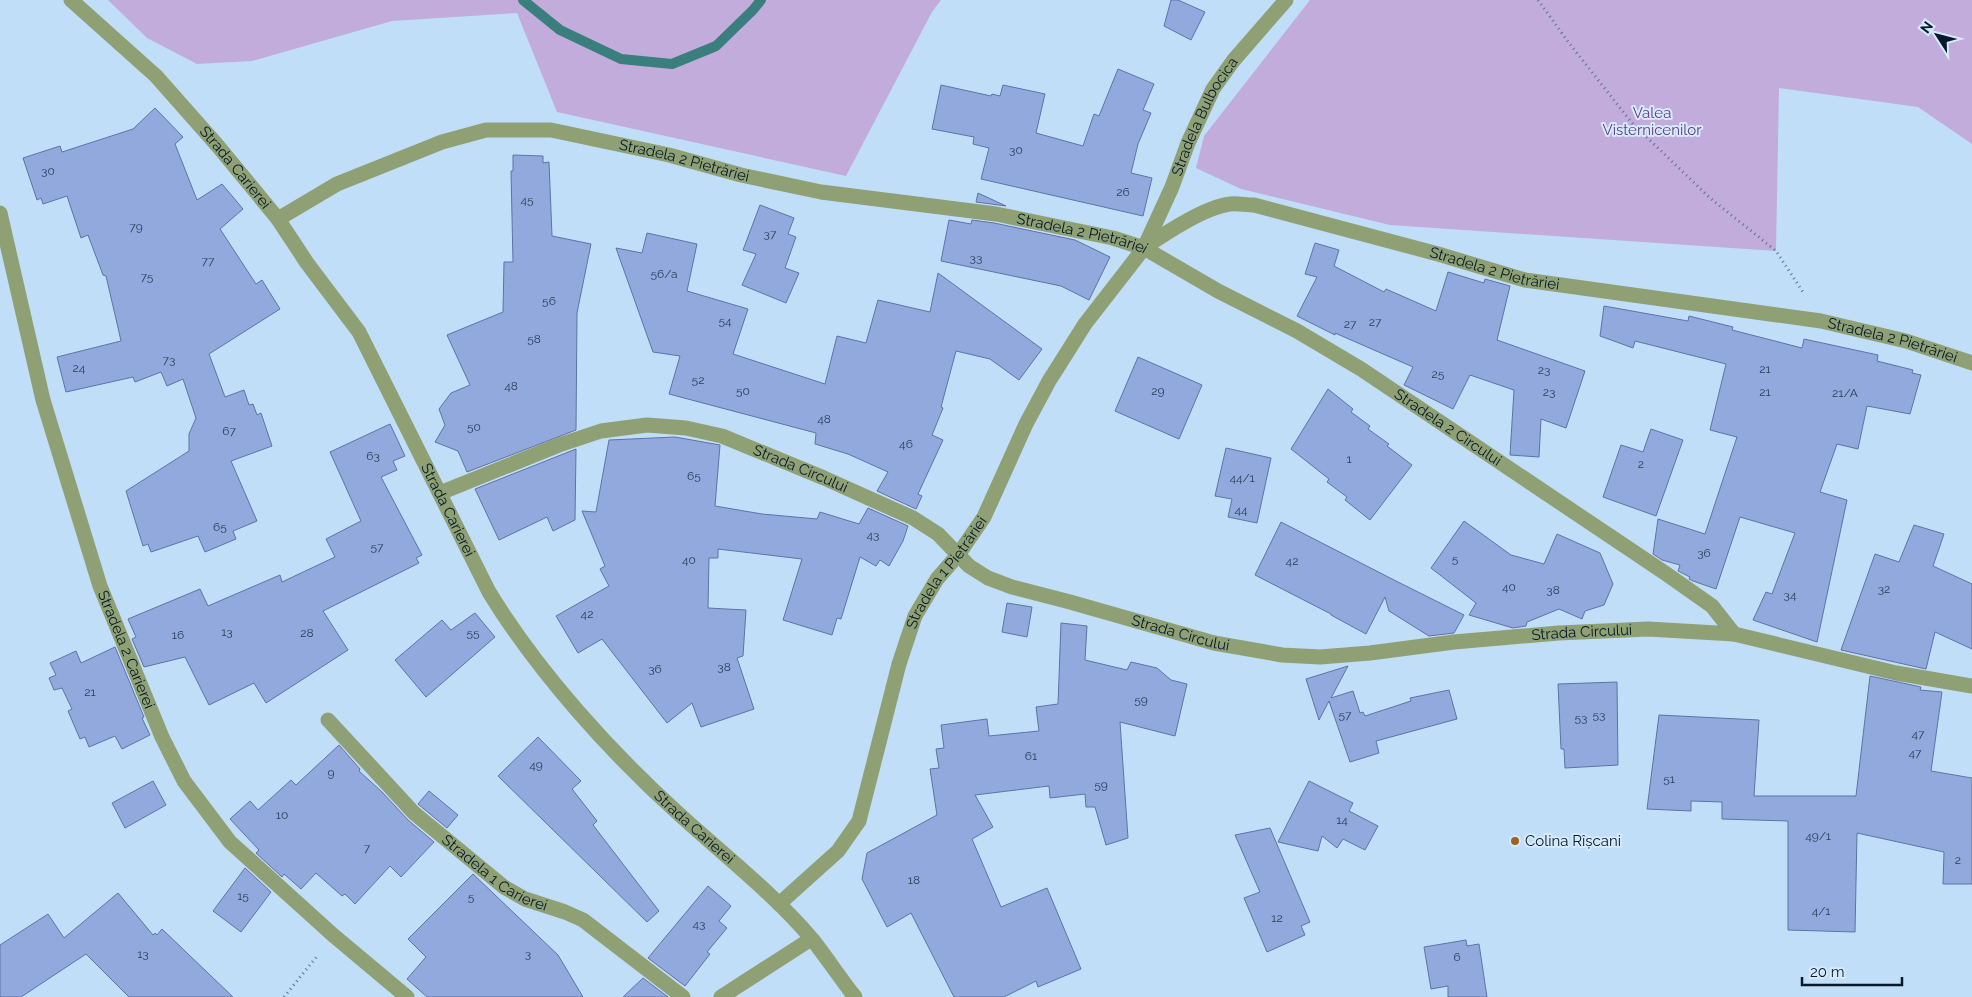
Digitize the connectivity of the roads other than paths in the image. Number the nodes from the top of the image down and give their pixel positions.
1 (70, 0) edge
2 (1286, 0) edge
3 (0, 213) edge
4 (278, 219) junction
5 (1144, 248) junction
6 (1972, 363) edge
7 (440, 493) junction
8 (958, 555) junction
9 (1734, 634) junction
10 (1972, 686) edge
11 (328, 720) dead end
12 (778, 904) junction
13 (812, 939) junction
14 (407, 997) edge
15 (683, 997) edge
16 (721, 997) edge
17 (855, 997) edge

1 - 4 street, Strada Carierei
2 - 5 street, Stradela Bulbocica
3 - 14 street, Stradela 2 Carierei
4 - 5 street, Stradela 2 Pietrăriei
4 - 7 street, Strada Carierei
5 - 6 street, Stradela 2 Pietrăriei
5 - 8 street, Stradela 1 Pietrăriei
5 - 9 street, Stradela 2 Circului
7 - 8 street, Strada Circului
7 - 12 street, Strada Carierei
8 - 9 street, Strada Circului
8 - 12 street, Stradela 1 Pietrăriei
9 - 10 street, Strada Circului
11 - 15 street, Stradela 1 Carierei
12 - 13 street, Strada Carierei
13 - 16 street
13 - 17 street, Strada Carierei

